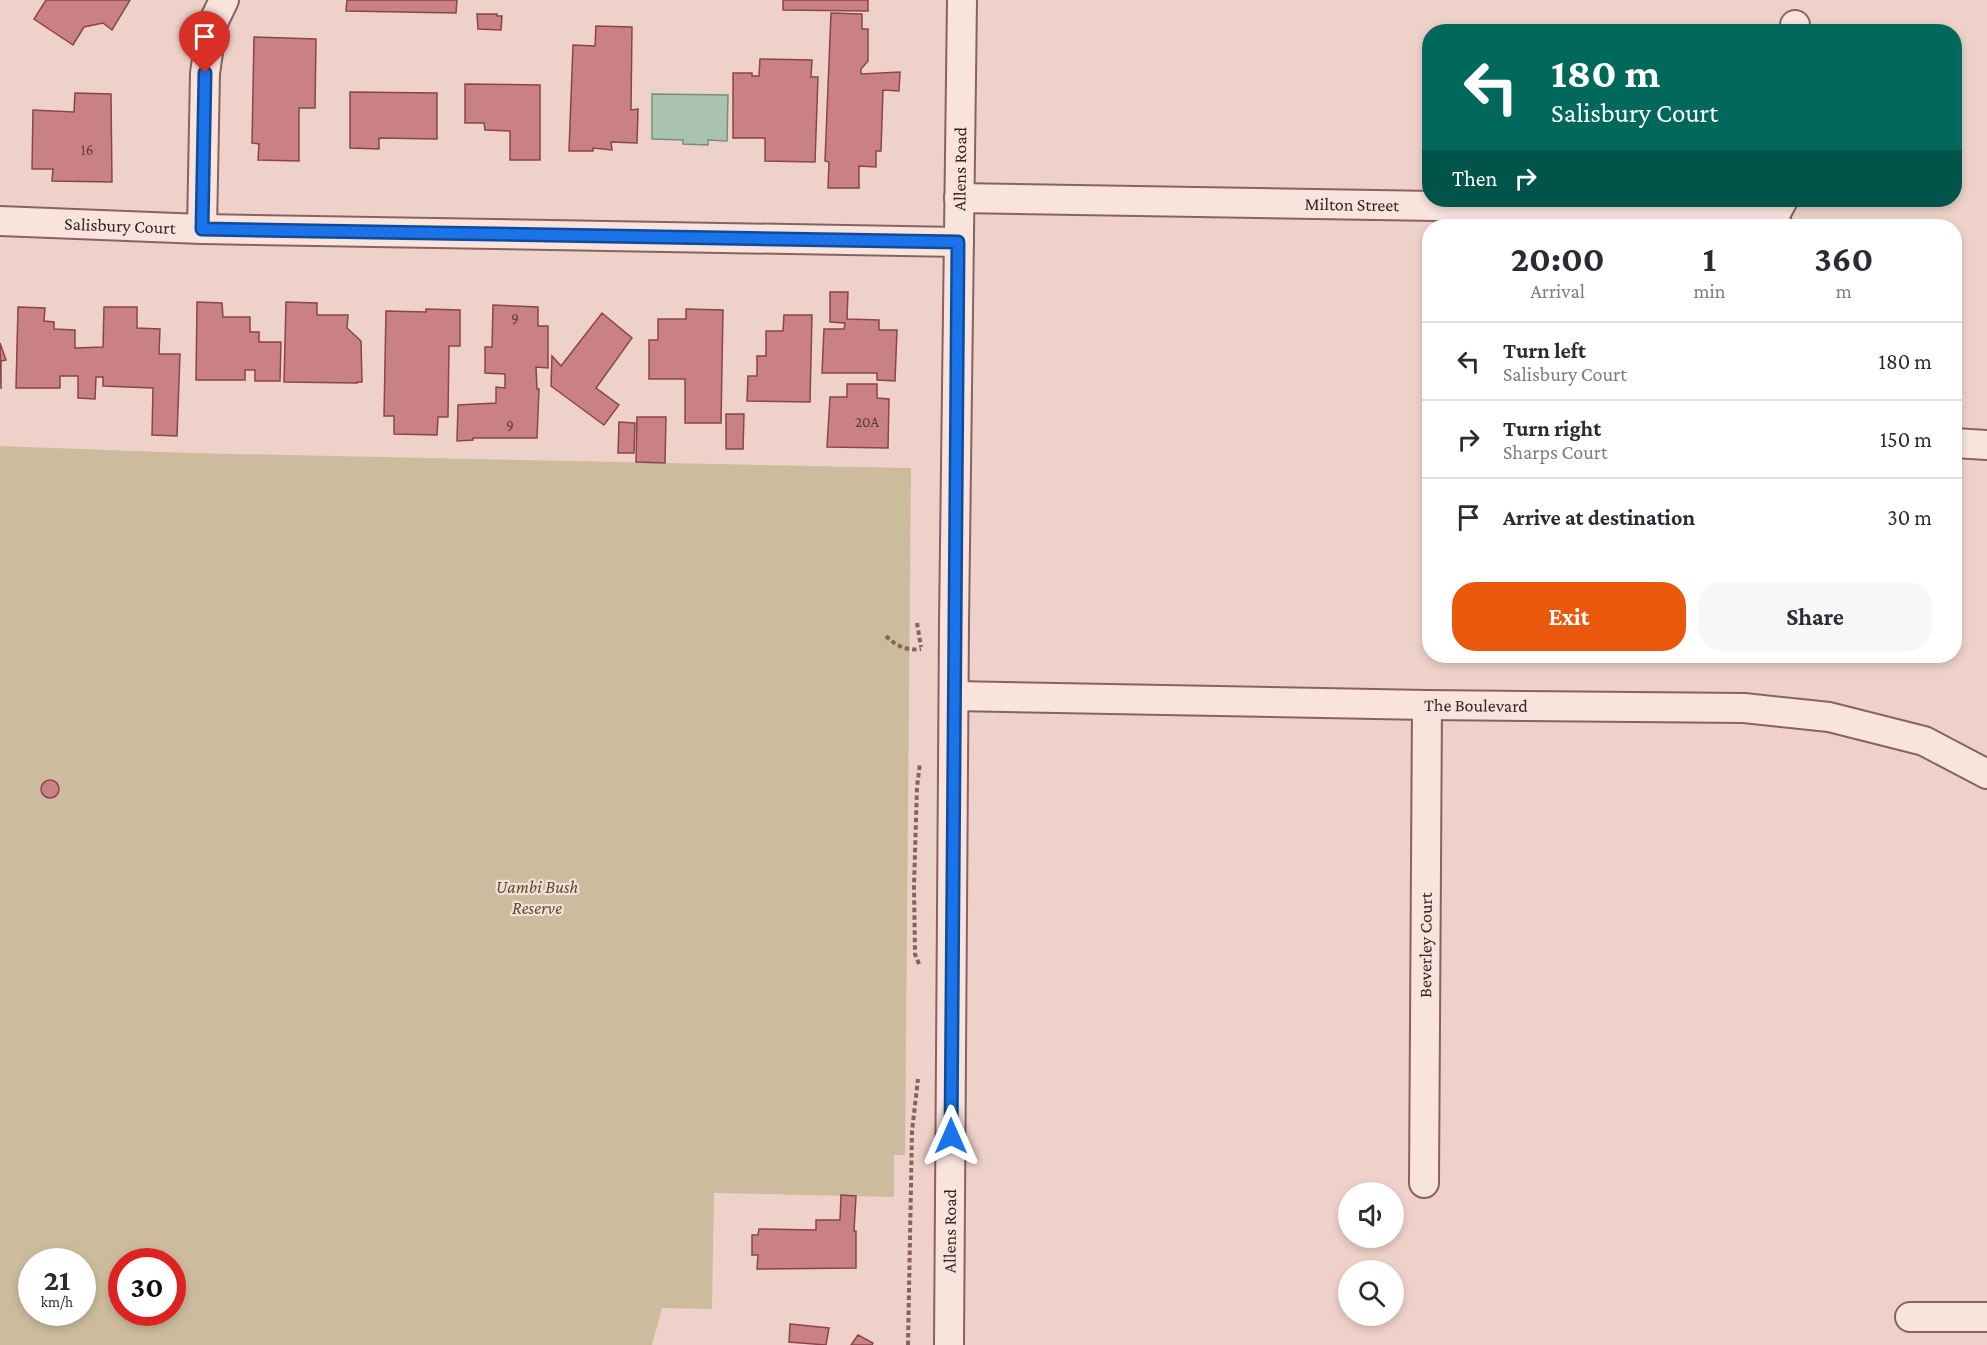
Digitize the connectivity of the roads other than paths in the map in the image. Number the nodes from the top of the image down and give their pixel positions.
1 (224, 0) edge
2 (962, 0) edge
3 (959, 198) junction
4 (1422, 206) edge
5 (1499, 207) edge
6 (1777, 216) edge
7 (0, 221) edge
8 (202, 229) junction
9 (958, 242) junction
10 (1962, 443) edge
11 (1987, 445) edge
12 (954, 696) junction
13 (1427, 705) junction
14 (1987, 774) edge
15 (1424, 1183) dead end
16 (1910, 1317) dead end
17 (1987, 1317) edge
18 (949, 1345) edge

1 - 8 street
2 - 3 street, Allens Road
3 - 4 street, Milton Street
3 - 9 street, Allens Road
5 - 6 street, Milton Street
7 - 8 street, Salisbury Court
8 - 9 street, Salisbury Court
9 - 12 street, Allens Road
10 - 11 street
12 - 13 street, The Boulevard
12 - 18 street, Allens Road
13 - 14 street, The Boulevard
13 - 15 street, Beverley Court
16 - 17 street

